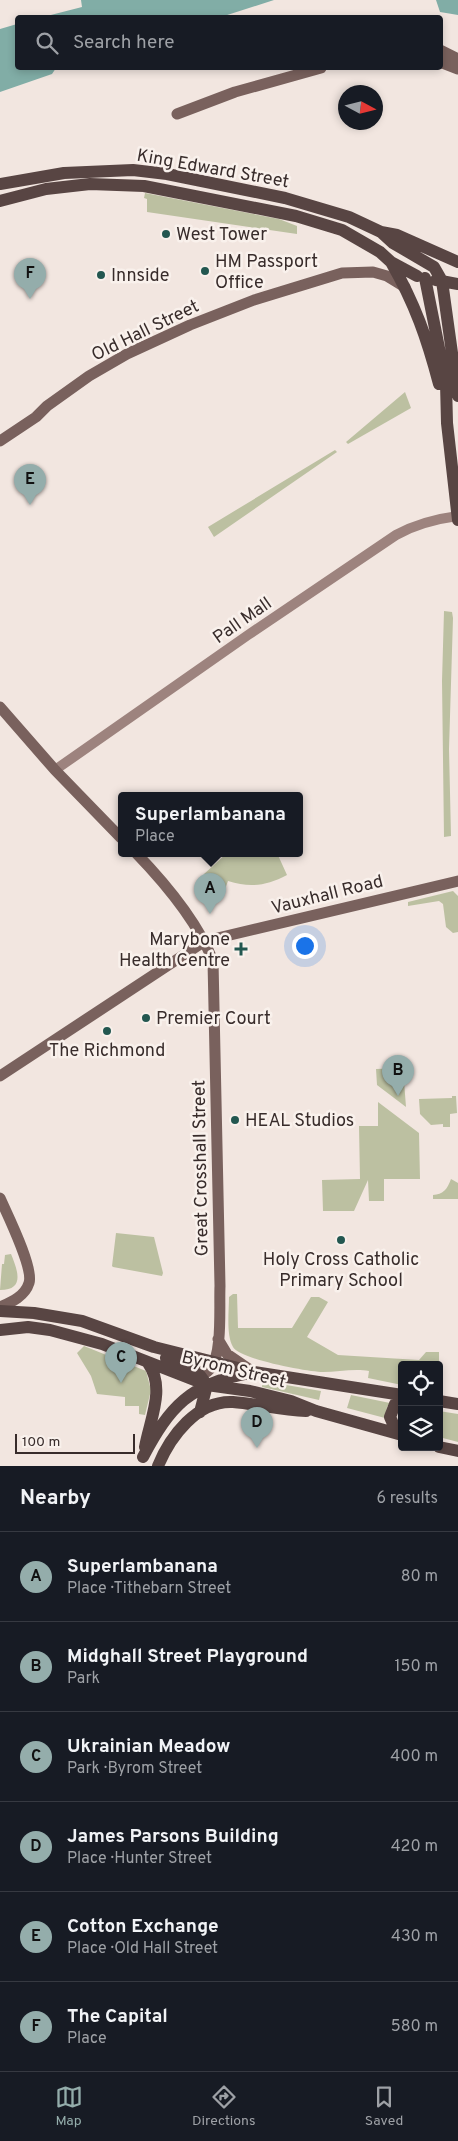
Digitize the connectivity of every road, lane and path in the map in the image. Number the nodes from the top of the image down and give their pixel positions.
1 (443, 52) edge
2 (458, 59) edge
3 (443, 63) edge
4 (458, 69) edge
5 (314, 70) edge
6 (177, 114) dead end
7 (2, 184) edge
8 (0, 201) edge
9 (381, 232) junction
10 (406, 250) junction
11 (458, 262) edge
12 (434, 268) junction
13 (395, 270) junction
14 (421, 277) junction
15 (442, 281) junction
16 (458, 284) edge
17 (458, 312) edge
18 (450, 334) junction
19 (458, 396) edge
20 (447, 423) junction
21 (0, 441) edge
22 (458, 516) edge
23 (458, 520) edge
24 (0, 707) edge
25 (54, 770) junction
26 (118, 835) edge
27 (139, 857) edge
28 (458, 881) edge
29 (205, 941) junction
30 (0, 1076) edge
31 (0, 1198) edge
32 (0, 1309) edge
33 (0, 1330) edge
34 (218, 1340) junction
35 (154, 1347) junction
36 (148, 1363) junction
37 (214, 1363) junction
38 (254, 1372) junction
39 (204, 1380) junction
40 (398, 1395) edge
41 (398, 1401) edge
42 (443, 1402) edge
43 (458, 1404) edge
44 (316, 1411) junction
45 (200, 1412) junction
46 (398, 1429) edge
47 (398, 1434) edge
48 (443, 1448) edge
49 (458, 1451) edge
50 (142, 1462) edge
51 (158, 1466) edge

1 - 2 main road
3 - 4 main road
5 - 6 main road
7 - 9 highway, King Edward Street
8 - 13 highway, King Edward Street
9 - 10 highway, King Edward Street
9 - 11 highway
10 - 12 highway, King Edward Street
10 - 13 highway
11 - 12 highway
12 - 14 highway
12 - 15 highway, King Edward Street
13 - 14 highway, King Edward Street
13 - 20 highway
13 - 21 main road, Old Hall Street
14 - 15 highway
14 - 20 highway
15 - 16 highway
15 - 18 highway
17 - 18 highway
18 - 19 highway
20 - 22 highway
22 - 23 highway
22 - 25 main road, Pall Mall
24 - 25 main road
25 - 26 main road
27 - 29 main road, Great Crosshall Street
28 - 29 main road, Vauxhall Road
29 - 30 main road
29 - 34 main road, Great Crosshall Street
31 - 32 main road
32 - 35 highway, Byrom Street
33 - 36 highway, Byrom Street
34 - 37 main road, Great Crosshall Street
34 - 38 main road
35 - 37 highway, Byrom Street
35 - 39 highway
36 - 39 highway, Byrom Street
36 - 50 highway
37 - 38 highway, Byrom Street
37 - 39 main road
38 - 39 highway
38 - 40 highway, Byrom Street
39 - 44 highway, Byrom Street
39 - 45 highway
39 - 50 highway
41 - 46 highway
42 - 43 highway
44 - 45 highway
44 - 47 highway, Byrom Street
45 - 51 highway
48 - 49 highway

